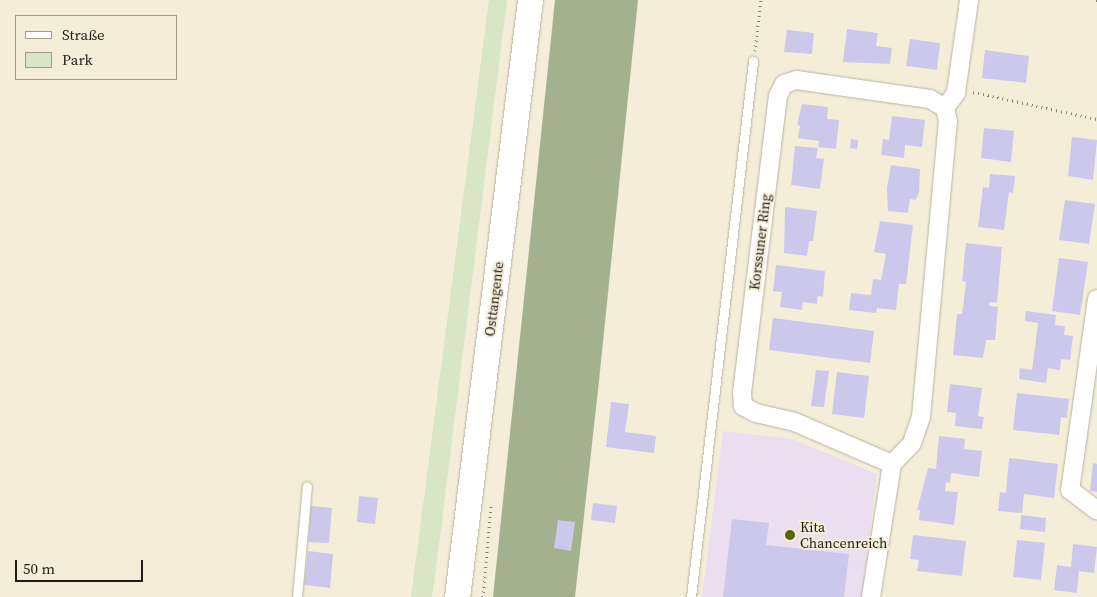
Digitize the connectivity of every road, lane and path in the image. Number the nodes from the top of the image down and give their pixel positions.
1 (530, 0) edge
2 (761, 0) edge
3 (969, 0) edge
4 (754, 61) joint
5 (956, 93) junction
6 (945, 108) junction
7 (1097, 119) edge
8 (1097, 299) edge
9 (892, 464) junction
10 (307, 486) dead end
11 (1097, 510) edge
12 (297, 597) edge
13 (457, 597) edge
14 (691, 597) edge
15 (871, 597) edge

1 - 13 main road, Osttangente
2 - 4 path
3 - 5 street
4 - 14 lane
5 - 6 street
5 - 7 path
6 - 9 street
6 - 9 street, Korssuner Ring
8 - 11 street
9 - 15 street
10 - 12 lane

